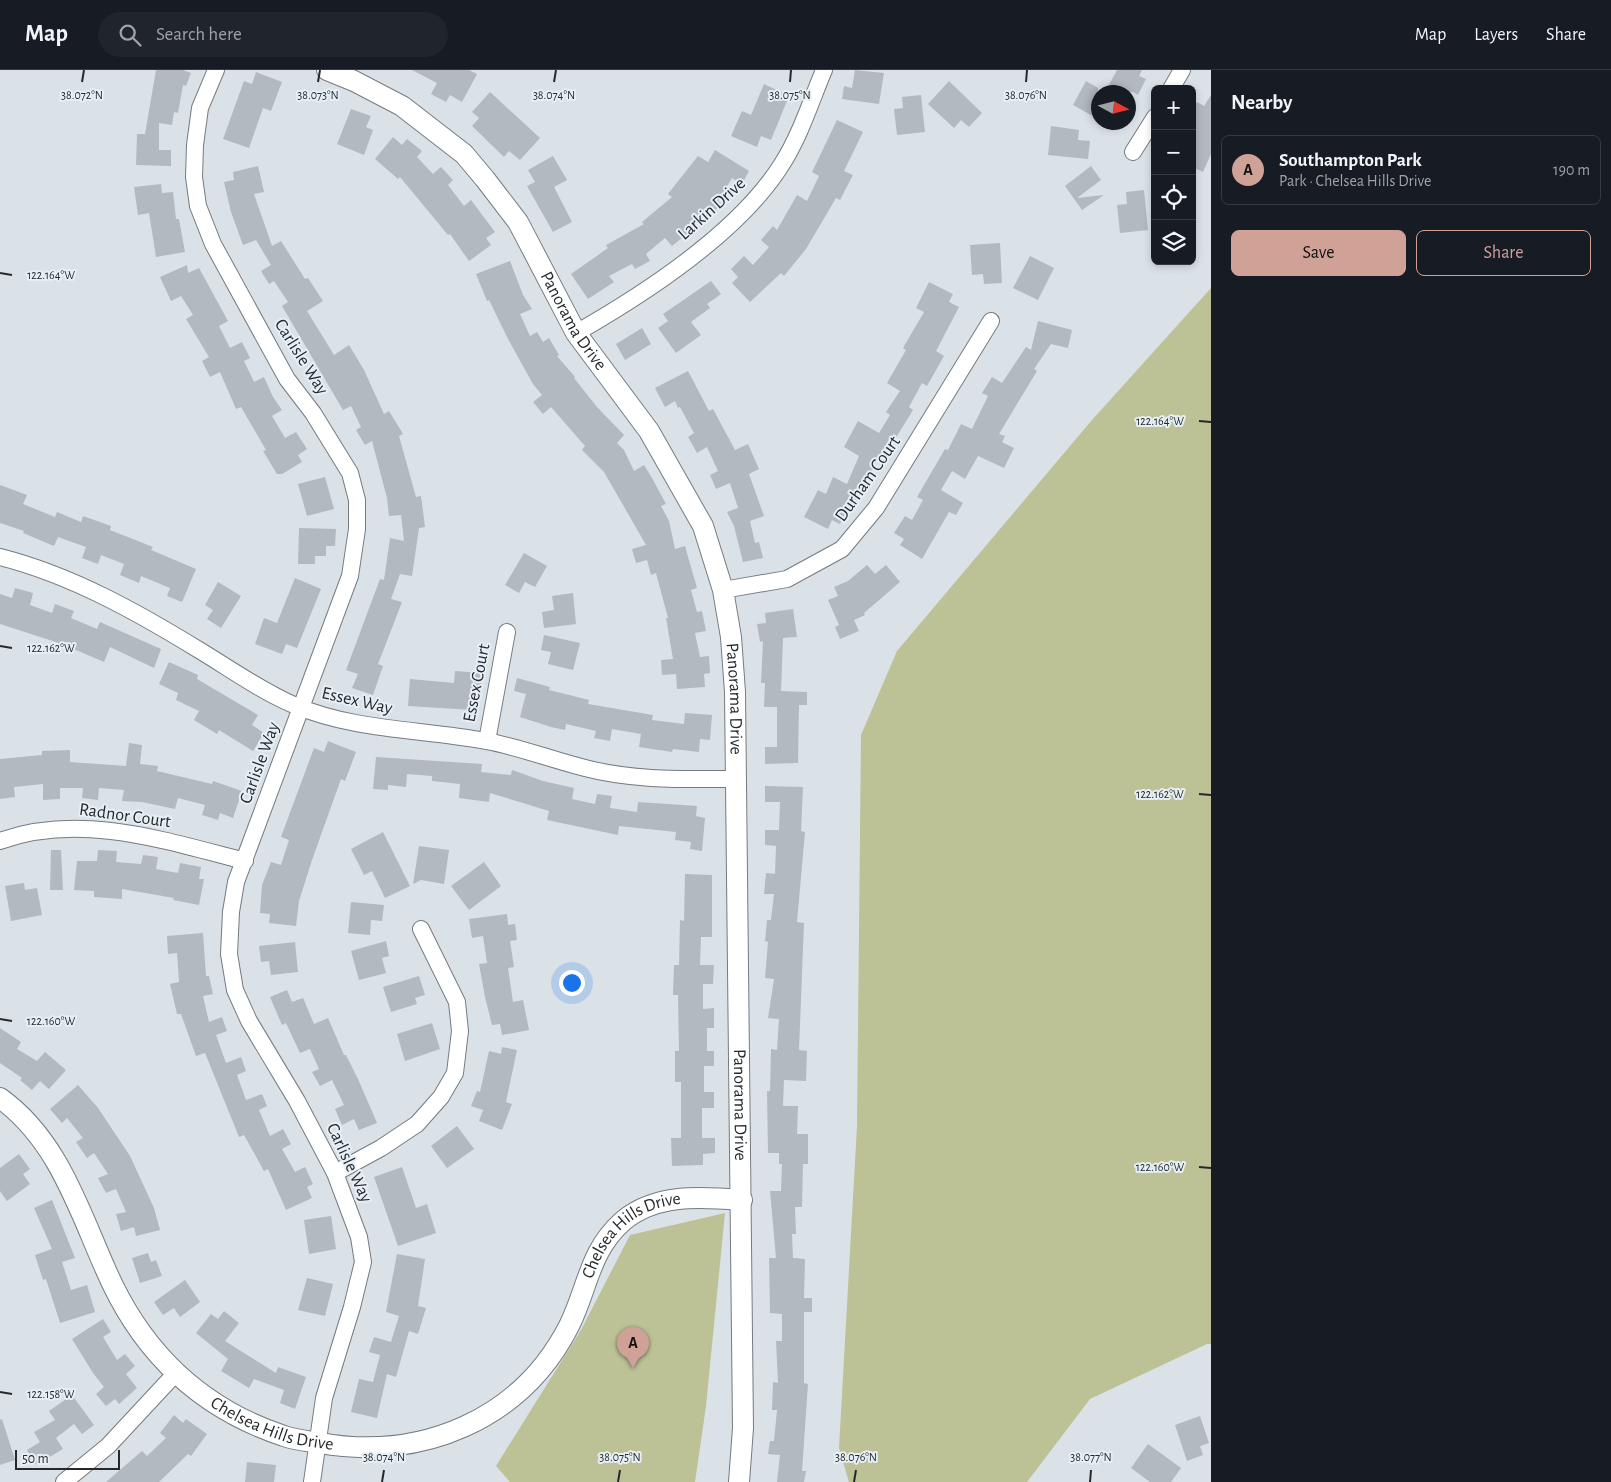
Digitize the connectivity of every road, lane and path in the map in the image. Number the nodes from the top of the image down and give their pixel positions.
1 (216, 70) edge
2 (326, 70) edge
3 (824, 70) edge
4 (1182, 70) edge
5 (1173, 85) edge
6 (1151, 123) edge
7 (1133, 152) dead end
8 (991, 321) dead end
9 (576, 333) junction
10 (0, 557) edge
11 (723, 590) junction
12 (507, 632) dead end
13 (301, 707) junction
14 (487, 741) junction
15 (737, 779) junction
16 (0, 841) edge
17 (245, 862) junction
18 (421, 929) dead end
19 (0, 1098) edge
20 (335, 1173) junction
21 (742, 1200) junction
22 (175, 1374) junction
23 (317, 1443) junction
24 (64, 1482) edge
25 (312, 1482) edge
26 (739, 1482) edge

1 - 13 street, Carlisle Way
2 - 9 street, Panorama Drive
3 - 9 street, Larkin Drive
4 - 5 street
6 - 7 street
8 - 11 street, Durham Court
9 - 11 street, Panorama Drive
10 - 13 street, Essex Way
11 - 15 street, Panorama Drive
12 - 14 street, Essex Court
13 - 14 street, Essex Way
13 - 17 street, Carlisle Way
14 - 15 street, Essex Way
15 - 21 street, Panorama Drive
16 - 17 street, Radnor Court
17 - 20 street, Carlisle Way
18 - 20 street
19 - 22 street, Chelsea Hills Drive
20 - 23 street, Carlisle Way
21 - 23 street, Chelsea Hills Drive
21 - 26 street, Panorama Drive
22 - 23 street, Chelsea Hills Drive
22 - 24 street
23 - 25 street, Carlisle Way

